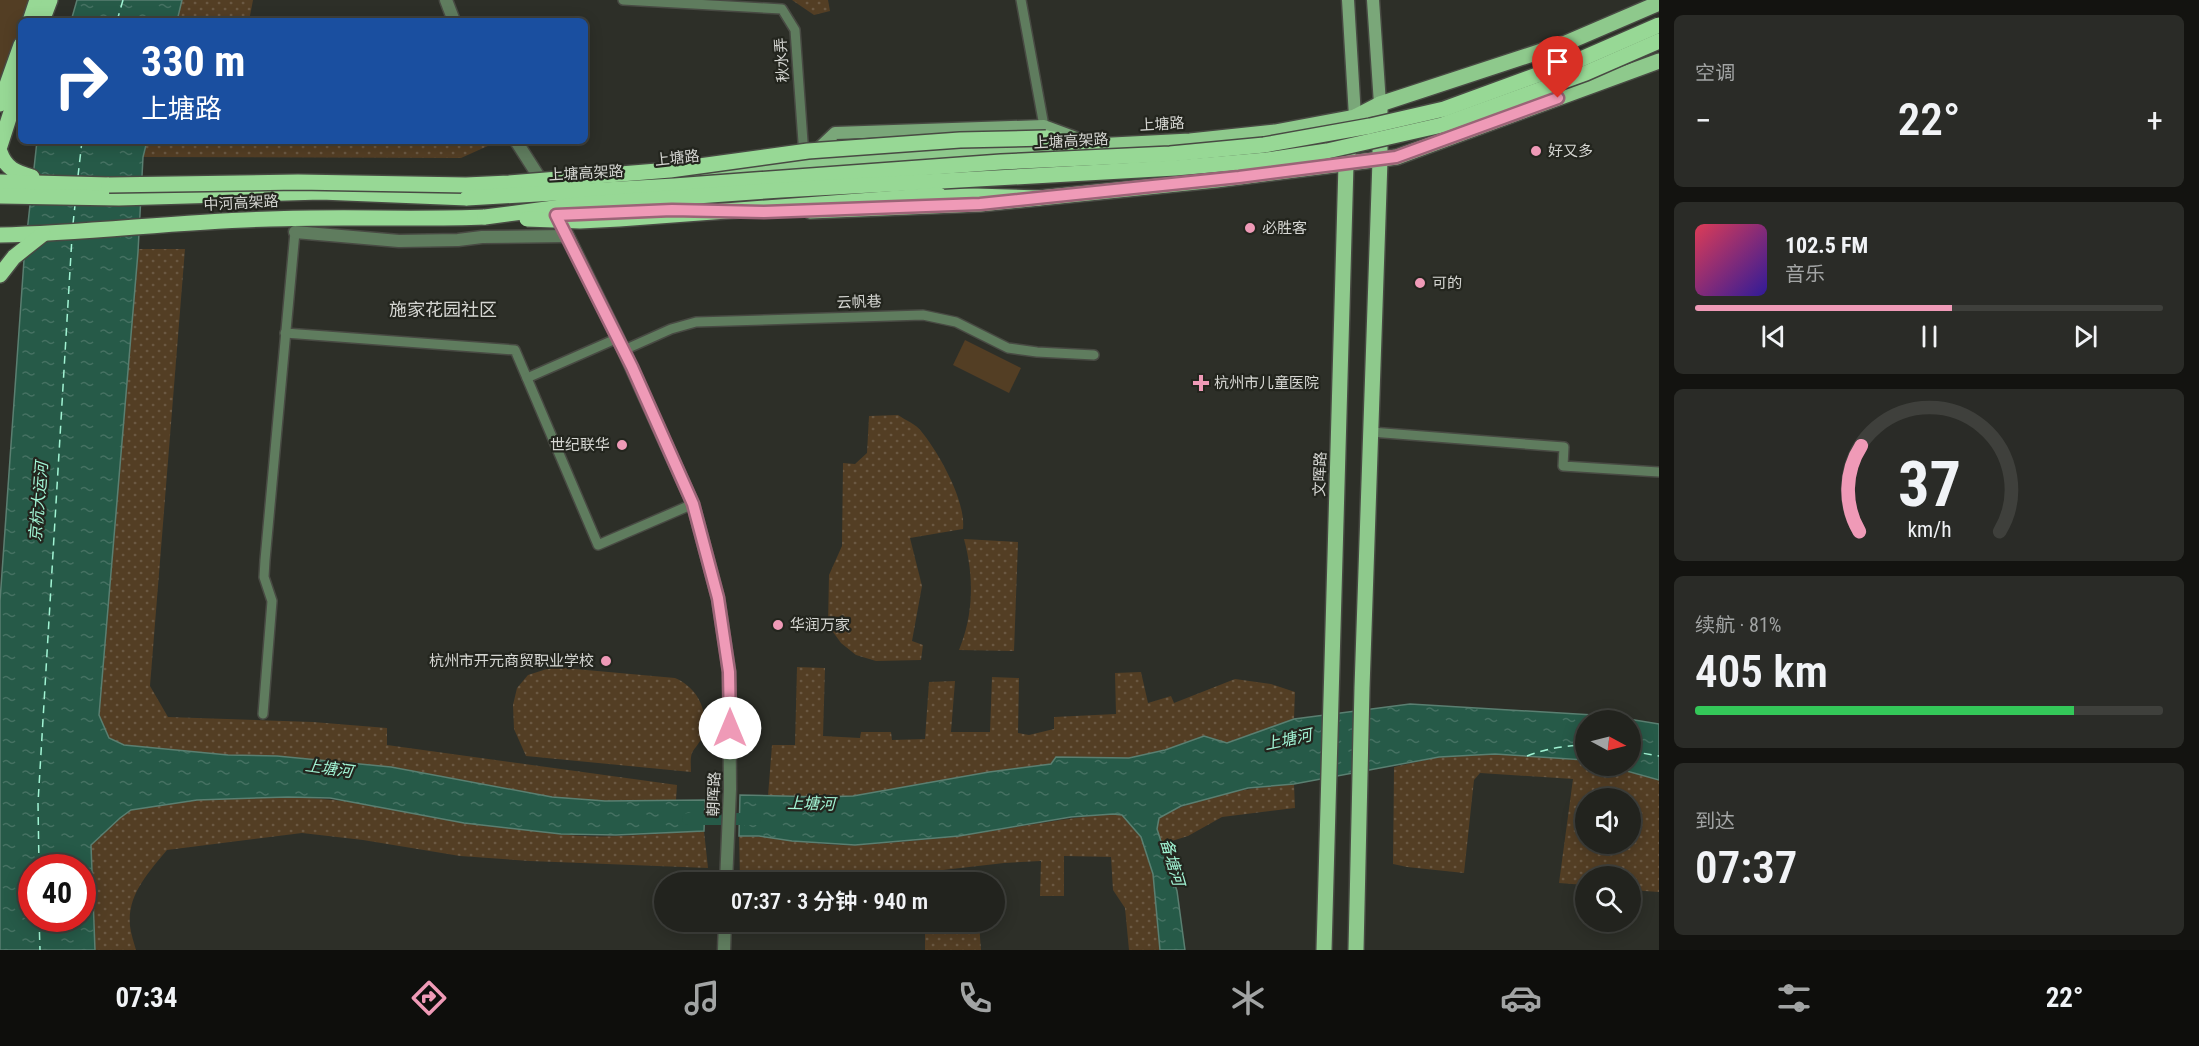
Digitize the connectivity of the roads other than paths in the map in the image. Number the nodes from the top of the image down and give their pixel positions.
1 (37, 0) edge
2 (50, 0) edge
3 (446, 0) edge
4 (624, 0) edge
5 (1021, 0) edge
6 (1348, 0) edge
7 (1372, 0) edge
8 (1659, 3) edge
9 (31, 18) edge
10 (43, 18) edge
11 (453, 18) edge
12 (1659, 25) edge
13 (1659, 41) edge
14 (18, 53) edge
15 (1659, 61) edge
16 (18, 90) edge
17 (0, 104) edge
18 (1380, 104) junction
19 (1355, 117) junction
20 (1045, 132) junction
21 (518, 144) edge
22 (0, 146) edge
23 (1096, 146) junction
24 (0, 152) edge
25 (1380, 160) junction
26 (804, 161) junction
27 (1346, 164) junction
28 (539, 177) junction
29 (0, 182) edge
30 (62, 184) junction
31 (423, 184) junction
32 (0, 196) edge
33 (467, 198) junction
34 (1039, 198) junction
35 (556, 215) junction
36 (484, 217) junction
37 (295, 232) joint
38 (43, 234) junction
39 (0, 235) edge
40 (566, 236) junction
41 (0, 275) edge
42 (285, 333) junction
43 (618, 338) junction
44 (624, 350) junction
45 (1094, 355) dead end
46 (527, 378) junction
47 (1371, 432) junction
48 (1659, 472) edge
49 (693, 504) junction
50 (264, 714) dead end
51 (726, 872) edge
52 (725, 932) edge
53 (724, 950) edge
54 (1324, 950) edge
55 (1356, 950) edge

1 - 9 highway
2 - 10 highway
3 - 11 street
4 - 26 street, 秋水弄
5 - 20 street
6 - 19 main road, 文晖路
7 - 18 main road
8 - 18 main road, 上塘路
12 - 33 highway, 上塘高架路, bridge
13 - 36 highway, 上塘高架路, bridge
14 - 17 highway
15 - 25 main road
16 - 22 highway
18 - 19 main road, 上塘路
18 - 25 main road
19 - 23 main road, 上塘路
19 - 27 main road, 文晖路
20 - 23 highway
20 - 26 main road
20 - 31 highway, bridge
21 - 28 street, 朝晖路
23 - 26 main road, 上塘路
24 - 30 highway
25 - 27 main road
25 - 47 main road
26 - 28 main road, 上塘路
27 - 34 main road
27 - 54 main road, 文晖路
28 - 35 street, 朝晖路
29 - 30 highway
30 - 31 highway, bridge
31 - 33 highway, bridge
32 - 33 highway, 中河高架路
34 - 35 main road
34 - 36 highway, bridge
35 - 40 street, 朝晖路
36 - 38 highway, 中河高架路
37 - 40 street
37 - 42 street
38 - 39 highway, 中河高架路
38 - 41 highway
40 - 43 street, 朝晖路
42 - 46 street
42 - 50 street
43 - 44 street, 朝晖路
43 - 46 street
44 - 45 street, 云帆巷
44 - 49 street, 朝晖路
46 - 49 street
47 - 48 street
47 - 55 main road
49 - 51 street, 朝晖路
52 - 53 street

